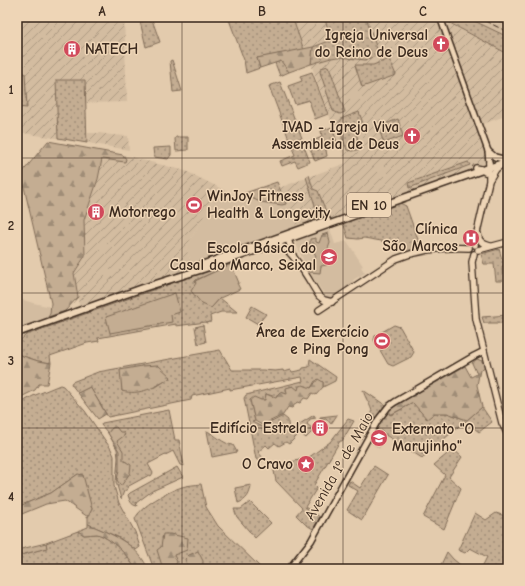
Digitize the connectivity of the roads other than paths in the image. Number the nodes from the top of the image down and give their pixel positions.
1 (440, 18) edge
2 (488, 151) junction
3 (506, 160) edge
4 (487, 167) junction
5 (489, 181) junction
6 (478, 232) junction
7 (288, 239) junction
8 (508, 242) edge
9 (491, 246) junction
10 (265, 247) junction
11 (469, 248) junction
12 (477, 248) junction
13 (474, 254) junction
14 (295, 259) junction
15 (143, 288) junction
16 (319, 296) junction
17 (332, 302) junction
18 (17, 333) edge
19 (484, 352) junction
20 (508, 435) edge
21 (289, 569) edge

1 - 2 street
2 - 3 street
2 - 4 street
3 - 4 main road, EN 10
3 - 5 main road
4 - 5 main road
4 - 7 main road, EN 10
4 - 15 main road, EN 10
5 - 6 main road
6 - 9 main road
6 - 12 main road
7 - 10 main road, EN 10
7 - 14 main road
8 - 9 main road
9 - 12 main road
10 - 14 main road
10 - 15 main road, EN 10
11 - 12 main road
11 - 13 main road
11 - 17 main road
12 - 13 main road
13 - 19 main road
14 - 16 main road
15 - 18 main road, EN 10
16 - 17 main road
16 - 17 main road
19 - 20 main road
19 - 21 street, Avenida 1º de Maio

